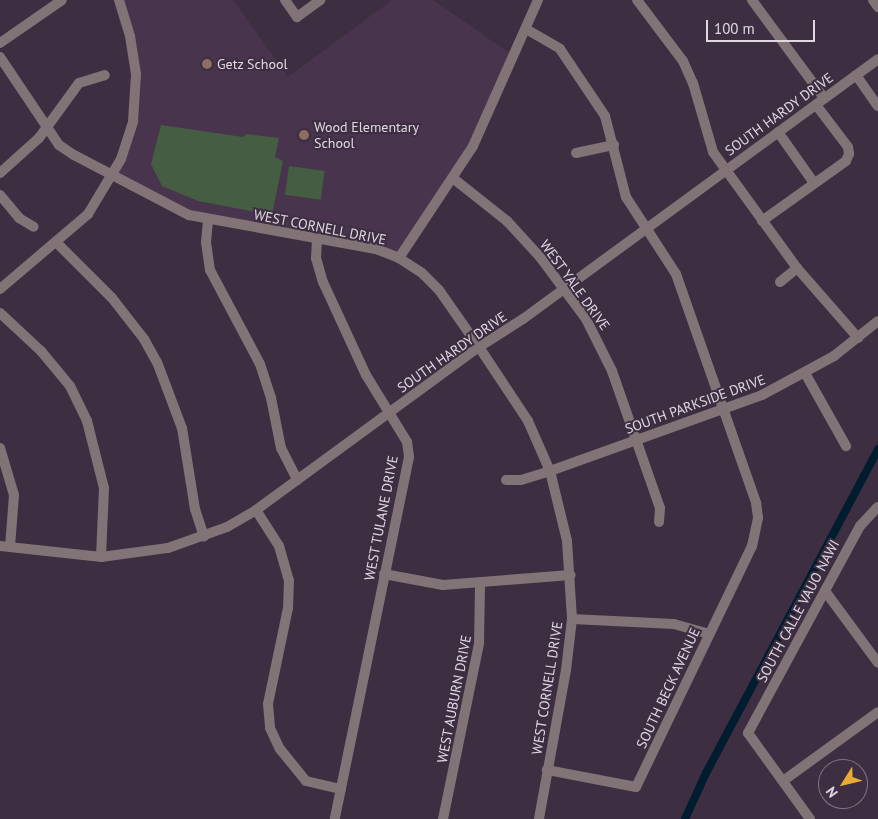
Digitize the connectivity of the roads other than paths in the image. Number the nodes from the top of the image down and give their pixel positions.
1 (62, 0) edge
2 (118, 0) edge
3 (285, 0) edge
4 (320, 0) edge
5 (538, 0) edge
6 (637, 0) edge
7 (752, 0) edge
8 (873, 0) edge
9 (878, 7) edge
10 (526, 29) junction
11 (0, 42) edge
12 (0, 57) edge
13 (878, 59) edge
14 (105, 75) dead end
15 (856, 75) junction
16 (820, 101) junction
17 (878, 106) edge
18 (47, 128) junction
19 (778, 132) junction
20 (614, 145) junction
21 (576, 154) dead end
22 (726, 171) junction
23 (0, 173) edge
24 (112, 178) junction
25 (454, 179) junction
26 (814, 183) junction
27 (0, 196) edge
28 (208, 220) junction
29 (762, 221) junction
30 (34, 227) dead end
31 (647, 228) junction
32 (317, 239) junction
33 (56, 242) junction
34 (400, 258) junction
35 (797, 268) junction
36 (780, 282) dead end
37 (0, 289) edge
38 (564, 289) junction
39 (0, 313) edge
40 (878, 321) edge
41 (858, 338) junction
42 (479, 347) junction
43 (806, 373) junction
44 (724, 409) junction
45 (389, 413) junction
46 (636, 441) junction
47 (846, 446) dead end
48 (0, 448) edge
49 (550, 471) junction
50 (297, 480) junction
51 (506, 480) dead end
52 (878, 507) edge
53 (256, 510) junction
54 (659, 522) dead end
55 (204, 537) junction
56 (5, 547) edge
57 (101, 557) junction
58 (384, 574) junction
59 (571, 575) junction
60 (480, 583) junction
61 (825, 591) junction
62 (572, 619) junction
63 (709, 634) junction
64 (878, 663) edge
65 (878, 712) edge
66 (547, 770) junction
67 (783, 781) junction
68 (341, 789) junction
69 (335, 819) edge
70 (443, 819) edge
71 (539, 819) edge
72 (810, 819) edge

1 - 11 street
2 - 24 street
3 - 4 street
5 - 10 street
6 - 22 street
7 - 16 street
8 - 9 street
10 - 20 street
10 - 25 street
12 - 18 street, WEST CORNELL DRIVE
13 - 15 street, SOUTH HARDY DRIVE
14 - 18 street
15 - 16 street, SOUTH HARDY DRIVE
15 - 17 street
16 - 19 street, SOUTH HARDY DRIVE
16 - 26 street
18 - 23 street
18 - 24 street, WEST CORNELL DRIVE
19 - 22 street, SOUTH HARDY DRIVE
19 - 26 street
20 - 21 street
20 - 31 street
22 - 29 street
22 - 31 street, SOUTH HARDY DRIVE
24 - 28 street, WEST CORNELL DRIVE
24 - 33 street
25 - 34 street
25 - 38 street, WEST YALE DRIVE
26 - 29 street
27 - 30 street
28 - 32 street, WEST CORNELL DRIVE
28 - 50 street
29 - 35 street
31 - 38 street, SOUTH HARDY DRIVE
31 - 44 street
32 - 34 street, WEST CORNELL DRIVE
32 - 45 street, WEST TULANE DRIVE
33 - 37 street
33 - 55 street
34 - 42 street, WEST CORNELL DRIVE
35 - 36 street
35 - 41 street
38 - 42 street, SOUTH HARDY DRIVE
38 - 46 street, WEST YALE DRIVE
39 - 57 street
40 - 41 street, SOUTH PARKSIDE DRIVE
41 - 43 street, SOUTH PARKSIDE DRIVE
42 - 45 street, SOUTH HARDY DRIVE
42 - 49 street, WEST CORNELL DRIVE
43 - 44 street, SOUTH PARKSIDE DRIVE
43 - 47 street
44 - 46 street, SOUTH PARKSIDE DRIVE
44 - 63 street, SOUTH BECK AVENUE
45 - 50 street, SOUTH HARDY DRIVE
45 - 58 street, WEST TULANE DRIVE
46 - 49 street, SOUTH PARKSIDE DRIVE
46 - 54 street, WEST YALE DRIVE
48 - 56 street
49 - 51 street, SOUTH PARKSIDE DRIVE
49 - 59 street, WEST CORNELL DRIVE
50 - 53 street, SOUTH HARDY DRIVE
52 - 61 street, SOUTH CALLE VAUO NAWI
53 - 55 street, SOUTH HARDY DRIVE
53 - 68 street
55 - 57 street, SOUTH HARDY DRIVE
56 - 57 street, SOUTH HARDY DRIVE
58 - 60 street
58 - 68 street, WEST TULANE DRIVE
59 - 60 street
59 - 62 street, WEST CORNELL DRIVE
60 - 70 street, WEST AUBURN DRIVE
61 - 64 street
61 - 67 street, SOUTH CALLE VAUO NAWI
62 - 63 street
62 - 66 street, WEST CORNELL DRIVE
63 - 66 street, SOUTH BECK AVENUE
65 - 67 street
66 - 71 street, WEST CORNELL DRIVE
67 - 72 street
68 - 69 street, WEST TULANE DRIVE

